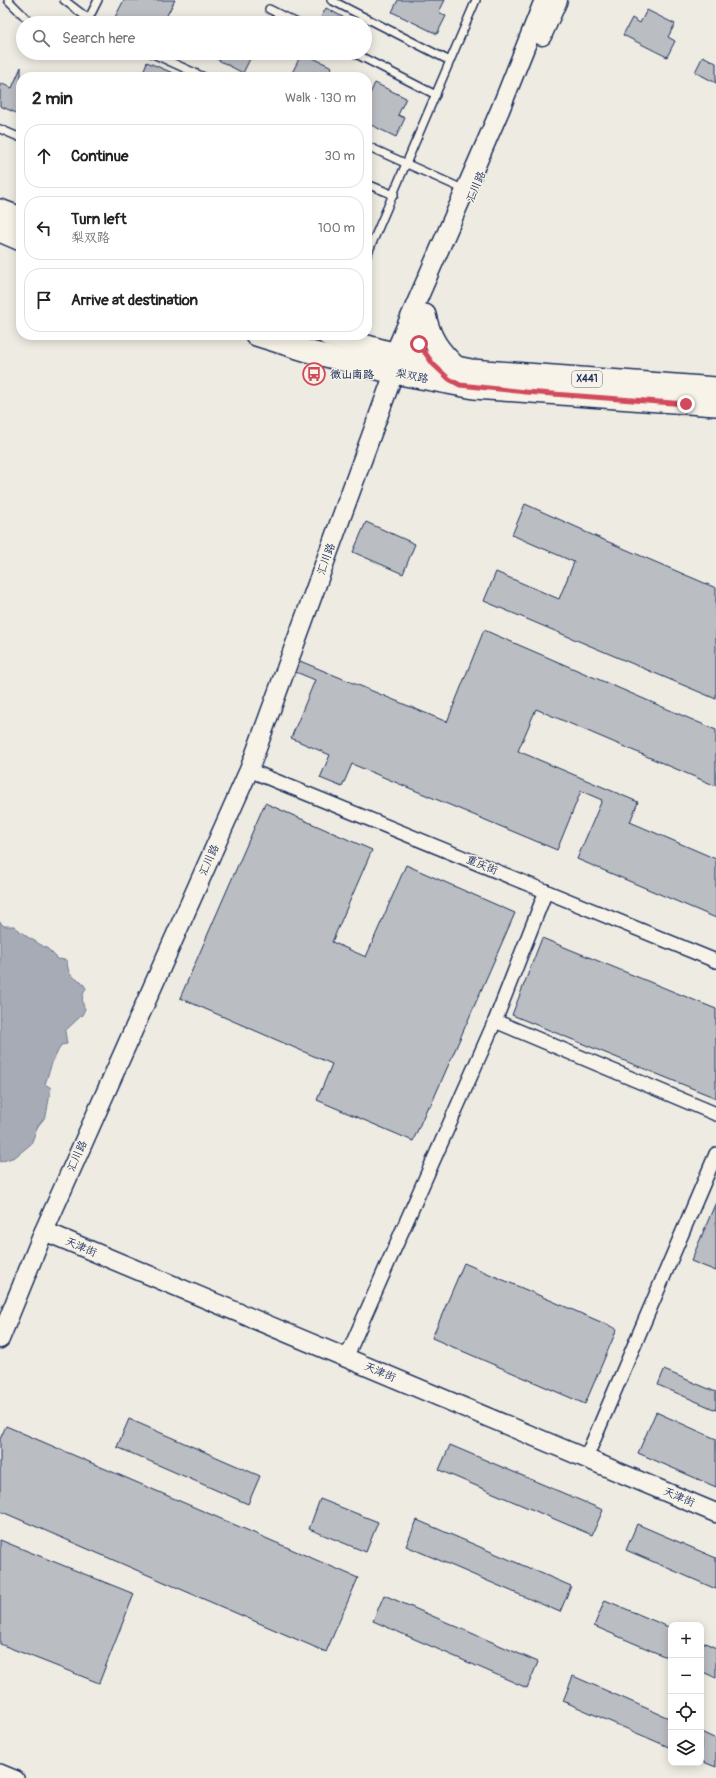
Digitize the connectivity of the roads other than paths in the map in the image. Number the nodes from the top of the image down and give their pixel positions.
1 (8, 0) edge
2 (64, 0) edge
3 (98, 0) edge
4 (330, 0) edge
5 (476, 0) edge
6 (544, 0) edge
7 (558, 0) edge
8 (269, 9) dead end
9 (24, 16) edge
10 (85, 16) edge
11 (93, 16) edge
12 (283, 16) edge
13 (361, 16) edge
14 (372, 21) edge
15 (166, 60) edge
16 (368, 60) edge
17 (450, 61) junction
18 (193, 72) edge
19 (436, 95) junction
20 (0, 129) edge
21 (16, 136) edge
22 (372, 148) edge
23 (408, 163) junction
24 (372, 186) edge
25 (469, 192) junction
26 (394, 195) junction
27 (0, 210) edge
28 (16, 216) edge
29 (0, 231) edge
30 (16, 238) edge
31 (372, 244) edge
32 (419, 313) junction
33 (416, 337) junction
34 (272, 340) edge
35 (342, 340) edge
36 (399, 361) junction
37 (433, 364) junction
38 (458, 376) junction
39 (716, 388) edge
40 (716, 405) edge
41 (249, 770) junction
42 (546, 892) junction
43 (716, 961) edge
44 (495, 1020) junction
45 (716, 1114) edge
46 (716, 1154) edge
47 (44, 1231) junction
48 (0, 1339) edge
49 (346, 1358) junction
50 (586, 1458) junction
51 (716, 1513) edge
52 (0, 1771) edge
53 (17, 1778) edge

1 - 9 lane
2 - 10 lane
3 - 11 lane
4 - 13 lane
5 - 17 lane
6 - 25 street, 汇川路
7 - 25 street, 汇川路
8 - 12 lane
14 - 17 lane
15 - 18 lane
16 - 19 lane
17 - 19 lane
19 - 23 lane
20 - 21 lane
22 - 23 lane
23 - 25 lane
23 - 26 lane
24 - 26 lane
25 - 32 street, 汇川路
26 - 31 lane
27 - 28 main road
29 - 30 main road
32 - 33 street, 汇川路
32 - 36 street, 汇川路
32 - 38 main road
33 - 36 street, 汇川路
33 - 37 street
34 - 36 main road, 梨双路 / X441
35 - 36 main road, 梨双路 / X441
36 - 37 main road, 梨双路 / X441
36 - 38 main road, 梨双路 / X441
36 - 41 street, 汇川路
37 - 38 main road, 梨双路 / X441
38 - 39 main road, 梨双路 / X441
38 - 40 main road, 梨双路 / X441
41 - 42 street, 重庆街
41 - 47 street, 汇川路
42 - 43 street, 重庆街
42 - 44 street
44 - 45 street
44 - 49 street
46 - 50 street
47 - 48 street, 汇川路
47 - 49 street, 天津街
49 - 50 street, 天津街
50 - 51 street, 天津街
52 - 53 street

